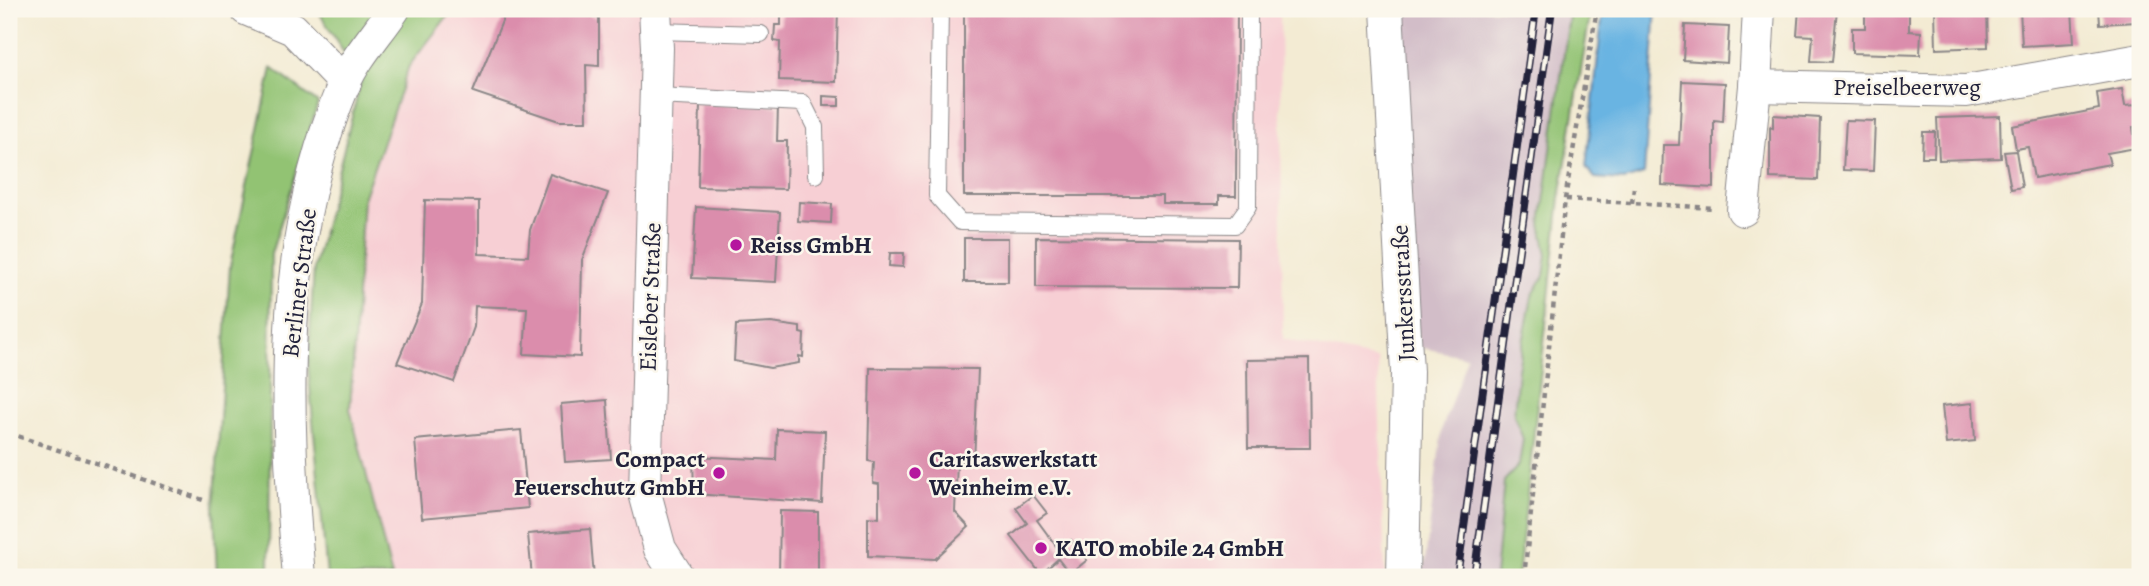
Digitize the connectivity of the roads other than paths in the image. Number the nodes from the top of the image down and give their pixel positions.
1 (246, 9) edge
2 (394, 9) edge
3 (940, 9) edge
4 (1249, 9) edge
5 (1387, 9) edge
6 (1759, 9) edge
7 (289, 19) edge
8 (656, 20) edge
9 (761, 33) dead end
10 (2140, 60) edge
11 (345, 83) junction
12 (1755, 86) junction
13 (656, 96) junction
14 (817, 175) dead end
15 (1743, 210) road end
16 (299, 577) edge
17 (678, 577) edge
18 (1403, 577) edge

1 - 7 street
2 - 11 street, Berliner Straße
3 - 4 lane
5 - 18 street, Junkersstraße
6 - 12 street
7 - 11 street
8 - 9 lane
8 - 13 street, Eisleber Straße
10 - 12 street, Preiselbeerweg
11 - 16 street, Berliner Straße
12 - 15 street
13 - 14 lane
13 - 17 street, Eisleber Straße

